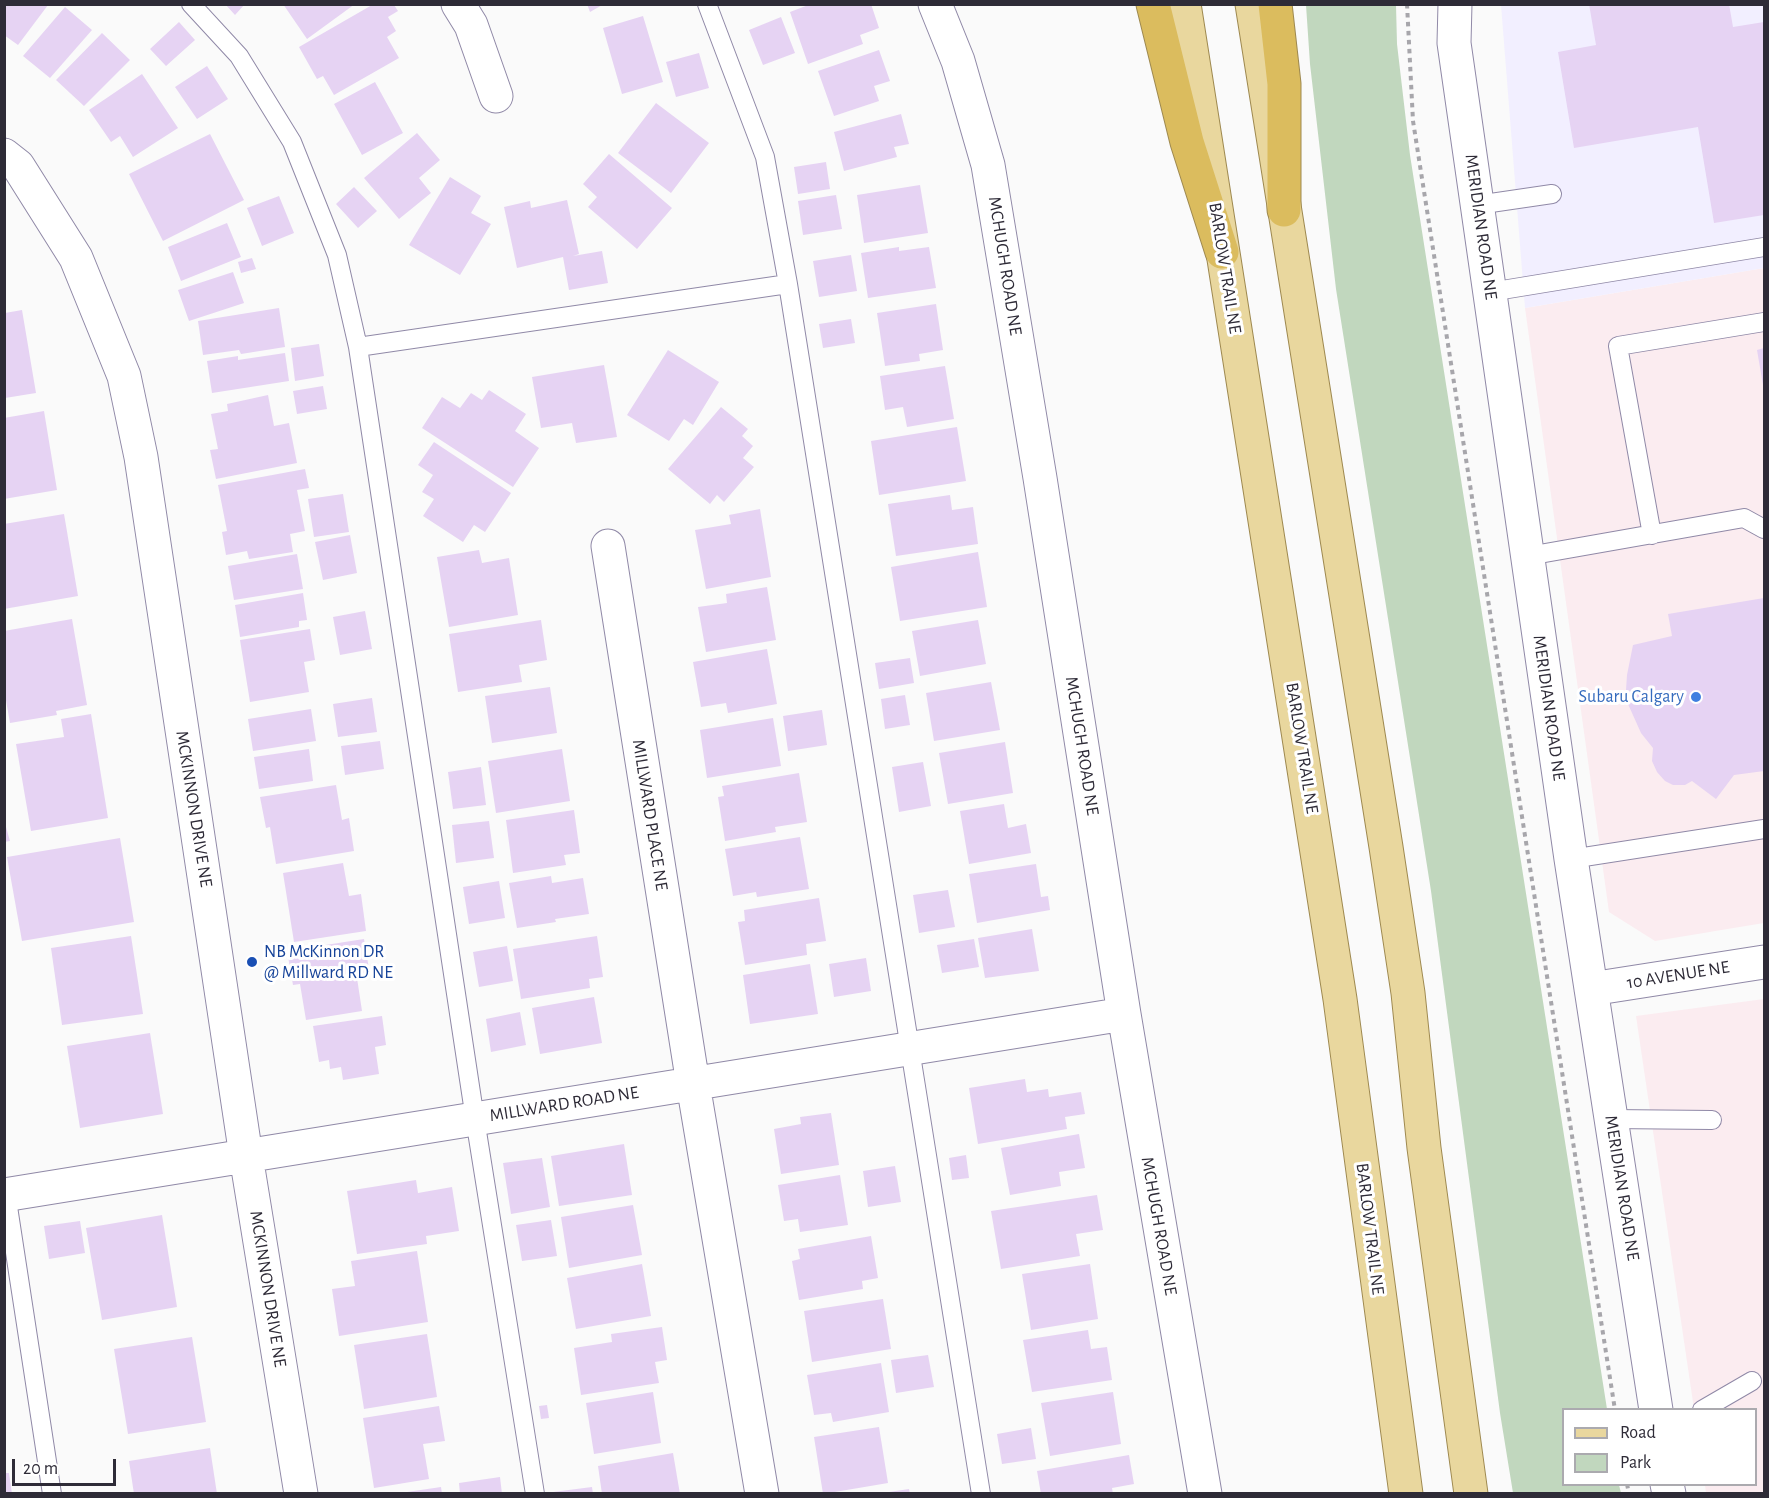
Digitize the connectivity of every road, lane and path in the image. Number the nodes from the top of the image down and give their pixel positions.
1 (191, 4) edge
2 (458, 4) edge
3 (707, 4) edge
4 (935, 4) edge
5 (1154, 4) edge
6 (1184, 4) edge
7 (1252, 4) edge
8 (1275, 4) edge
9 (1407, 4) edge
10 (1455, 4) edge
11 (496, 96) dead end
12 (4, 155) edge
13 (1552, 194) dead end
14 (1478, 205) junction
15 (1284, 210) junction
16 (1764, 247) edge
17 (1222, 252) junction
18 (788, 284) junction
19 (1490, 292) junction
20 (1764, 322) edge
21 (358, 347) junction
22 (1764, 529) edge
23 (1652, 535) junction
24 (608, 546) dead end
25 (1527, 556) junction
26 (1764, 829) edge
27 (1571, 859) junction
28 (1764, 962) edge
29 (1591, 989) junction
30 (1124, 1014) junction
31 (911, 1049) junction
32 (693, 1084) junction
33 (475, 1119) junction
34 (1611, 1119) junction
35 (1712, 1120) dead end
36 (246, 1156) junction
37 (5, 1192) edge
38 (1752, 1381) dead end
39 (1616, 1408) edge
40 (1656, 1408) edge
41 (1705, 1408) edge
42 (52, 1494) edge
43 (301, 1494) edge
44 (535, 1494) edge
45 (762, 1494) edge
46 (981, 1494) edge
47 (1204, 1494) edge
48 (1406, 1494) edge
49 (1471, 1494) edge

1 - 21 lane
2 - 11 street
3 - 18 lane
4 - 30 street, MCHUGH ROAD NE
5 - 17 highway
6 - 17 main road, BARLOW TRAIL NE
7 - 15 main road
8 - 15 highway
9 - 39 path
10 - 14 street, MERIDIAN ROAD NE
12 - 36 street, MCKINNON DRIVE NE
13 - 14 lane
14 - 19 street, MERIDIAN ROAD NE
15 - 49 main road
16 - 19 lane
17 - 48 main road, BARLOW TRAIL NE
18 - 21 lane
18 - 31 lane
19 - 25 street, MERIDIAN ROAD NE
20 - 23 lane
21 - 33 lane
22 - 23 lane
23 - 25 lane
24 - 32 street, MILLWARD PLACE NE
25 - 27 street, MERIDIAN ROAD NE
26 - 27 lane
27 - 29 street, MERIDIAN ROAD NE
28 - 29 street, 10 AVENUE NE
29 - 34 street, MERIDIAN ROAD NE
30 - 31 street, MILLWARD ROAD NE
30 - 47 street, MCHUGH ROAD NE
31 - 32 street, MILLWARD ROAD NE
31 - 46 lane
32 - 33 street, MILLWARD ROAD NE
32 - 45 street
33 - 36 street, MILLWARD ROAD NE
33 - 44 lane
34 - 35 lane
34 - 40 street, MERIDIAN ROAD NE
36 - 37 street, MILLWARD ROAD NE
36 - 43 street, MCKINNON DRIVE NE
37 - 42 lane
38 - 41 lane

